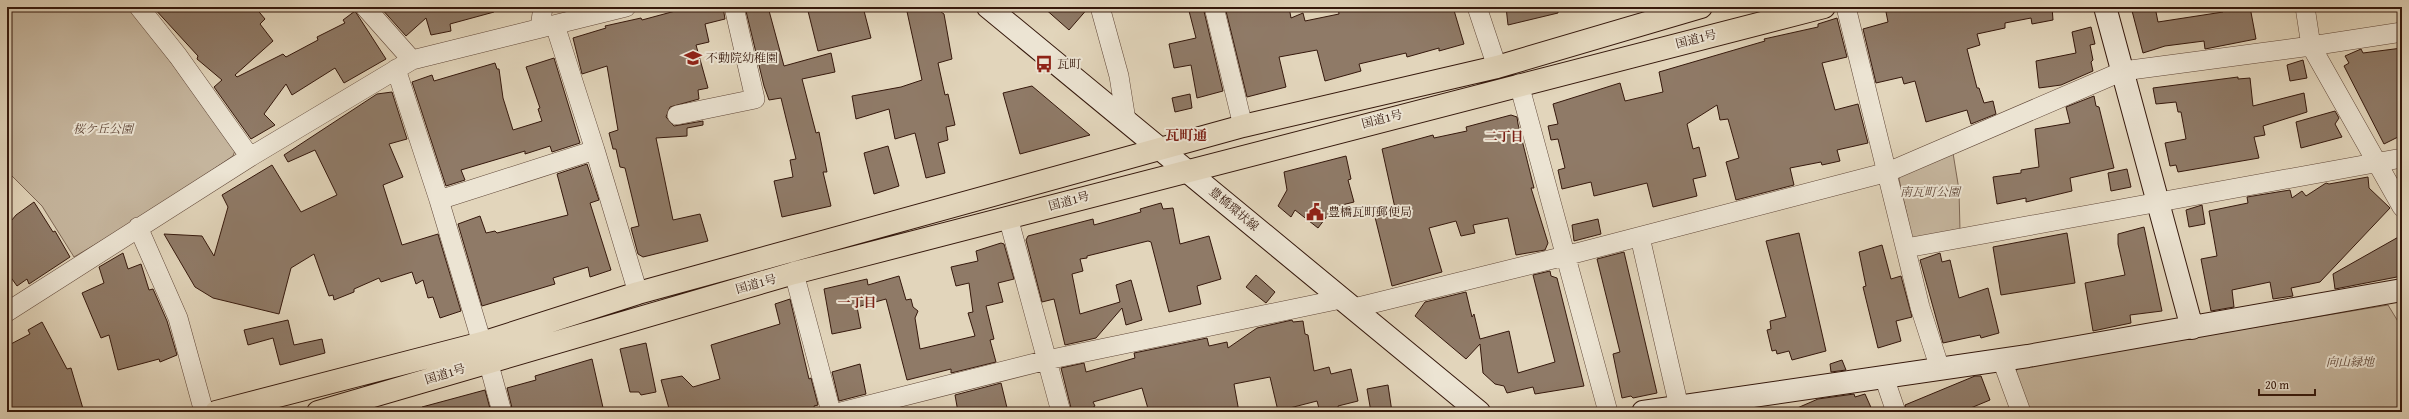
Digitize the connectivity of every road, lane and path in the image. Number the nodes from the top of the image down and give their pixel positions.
1 (139, 7) edge
2 (366, 7) edge
3 (543, 7) edge
4 (626, 7) edge
5 (734, 7) edge
6 (988, 7) edge
7 (1100, 7) edge
8 (1214, 7) edge
9 (1477, 7) edge
10 (1701, 7) edge
11 (1824, 7) edge
12 (1846, 7) edge
13 (2105, 7) edge
14 (2305, 7) edge
15 (548, 26) junction
16 (2402, 32) edge
17 (2311, 46) junction
18 (412, 60) junction
19 (1497, 67) junction
20 (396, 69) junction
21 (2123, 71) junction
22 (1519, 84) junction
23 (677, 115) dead end
24 (1126, 120) junction
25 (1243, 126) junction
26 (1162, 149) junction
27 (595, 150) junction
28 (250, 157) junction
29 (2402, 158) edge
30 (2375, 163) junction
31 (1187, 170) junction
32 (1888, 172) junction
33 (439, 200) junction
34 (2159, 202) junction
35 (2402, 207) edge
36 (1008, 217) junction
37 (138, 227) junction
38 (1640, 237) junction
39 (1906, 248) junction
40 (1566, 256) junction
41 (794, 273) junction
42 (2402, 290) edge
43 (638, 293) junction
44 (1348, 304) junction
45 (8, 308) edge
46 (2192, 328) junction
47 (485, 352) junction
48 (1047, 360) junction
49 (2002, 360) junction
50 (1940, 369) junction
51 (1884, 377) junction
52 (1679, 407) junction
53 (204, 412) edge
54 (216, 412) edge
55 (318, 412) edge
56 (502, 412) edge
57 (831, 412) edge
58 (841, 412) edge
59 (1061, 412) edge
60 (1479, 412) edge
61 (1608, 412) edge
62 (1643, 412) edge
63 (1896, 412) edge
64 (2020, 412) edge

1 - 28 street
2 - 18 street
3 - 15 street
4 - 15 street
5 - 23 street
6 - 24 street, 豊橋環状線
7 - 24 street
8 - 25 street
9 - 19 street
10 - 19 highway, 国道1号
11 - 22 highway, 国道1号
12 - 32 street
13 - 21 street
14 - 17 street
15 - 18 street
15 - 27 street
16 - 17 street
17 - 21 street
17 - 30 street
18 - 20 street
19 - 25 highway, 国道1号
20 - 28 street
20 - 33 street
21 - 32 street
21 - 34 street
22 - 31 highway, 国道1号
22 - 40 street
24 - 26 street, 豊橋環状線
25 - 26 highway, 国道1号
26 - 31 street, 豊橋環状線
26 - 43 highway, 国道1号
27 - 33 street
27 - 43 street
28 - 37 street
29 - 30 street
30 - 34 street
30 - 35 street
31 - 36 highway, 国道1号
31 - 44 street, 豊橋環状線
32 - 38 street
32 - 39 street
33 - 47 street
34 - 39 street
34 - 46 street
36 - 41 highway, 国道1号
36 - 48 street
37 - 45 street
37 - 53 street
38 - 40 street
38 - 52 street
39 - 50 street
40 - 44 street
40 - 61 street
41 - 47 highway, 国道1号
41 - 57 street
42 - 46 street
43 - 47 highway, 国道1号
44 - 48 street
44 - 60 street, 豊橋環状線
46 - 49 street
47 - 54 highway, 国道1号
47 - 55 highway, 国道1号
47 - 56 street
48 - 58 street
48 - 59 street
49 - 50 street
49 - 64 street
50 - 51 street
51 - 52 street
51 - 63 street
52 - 62 street

